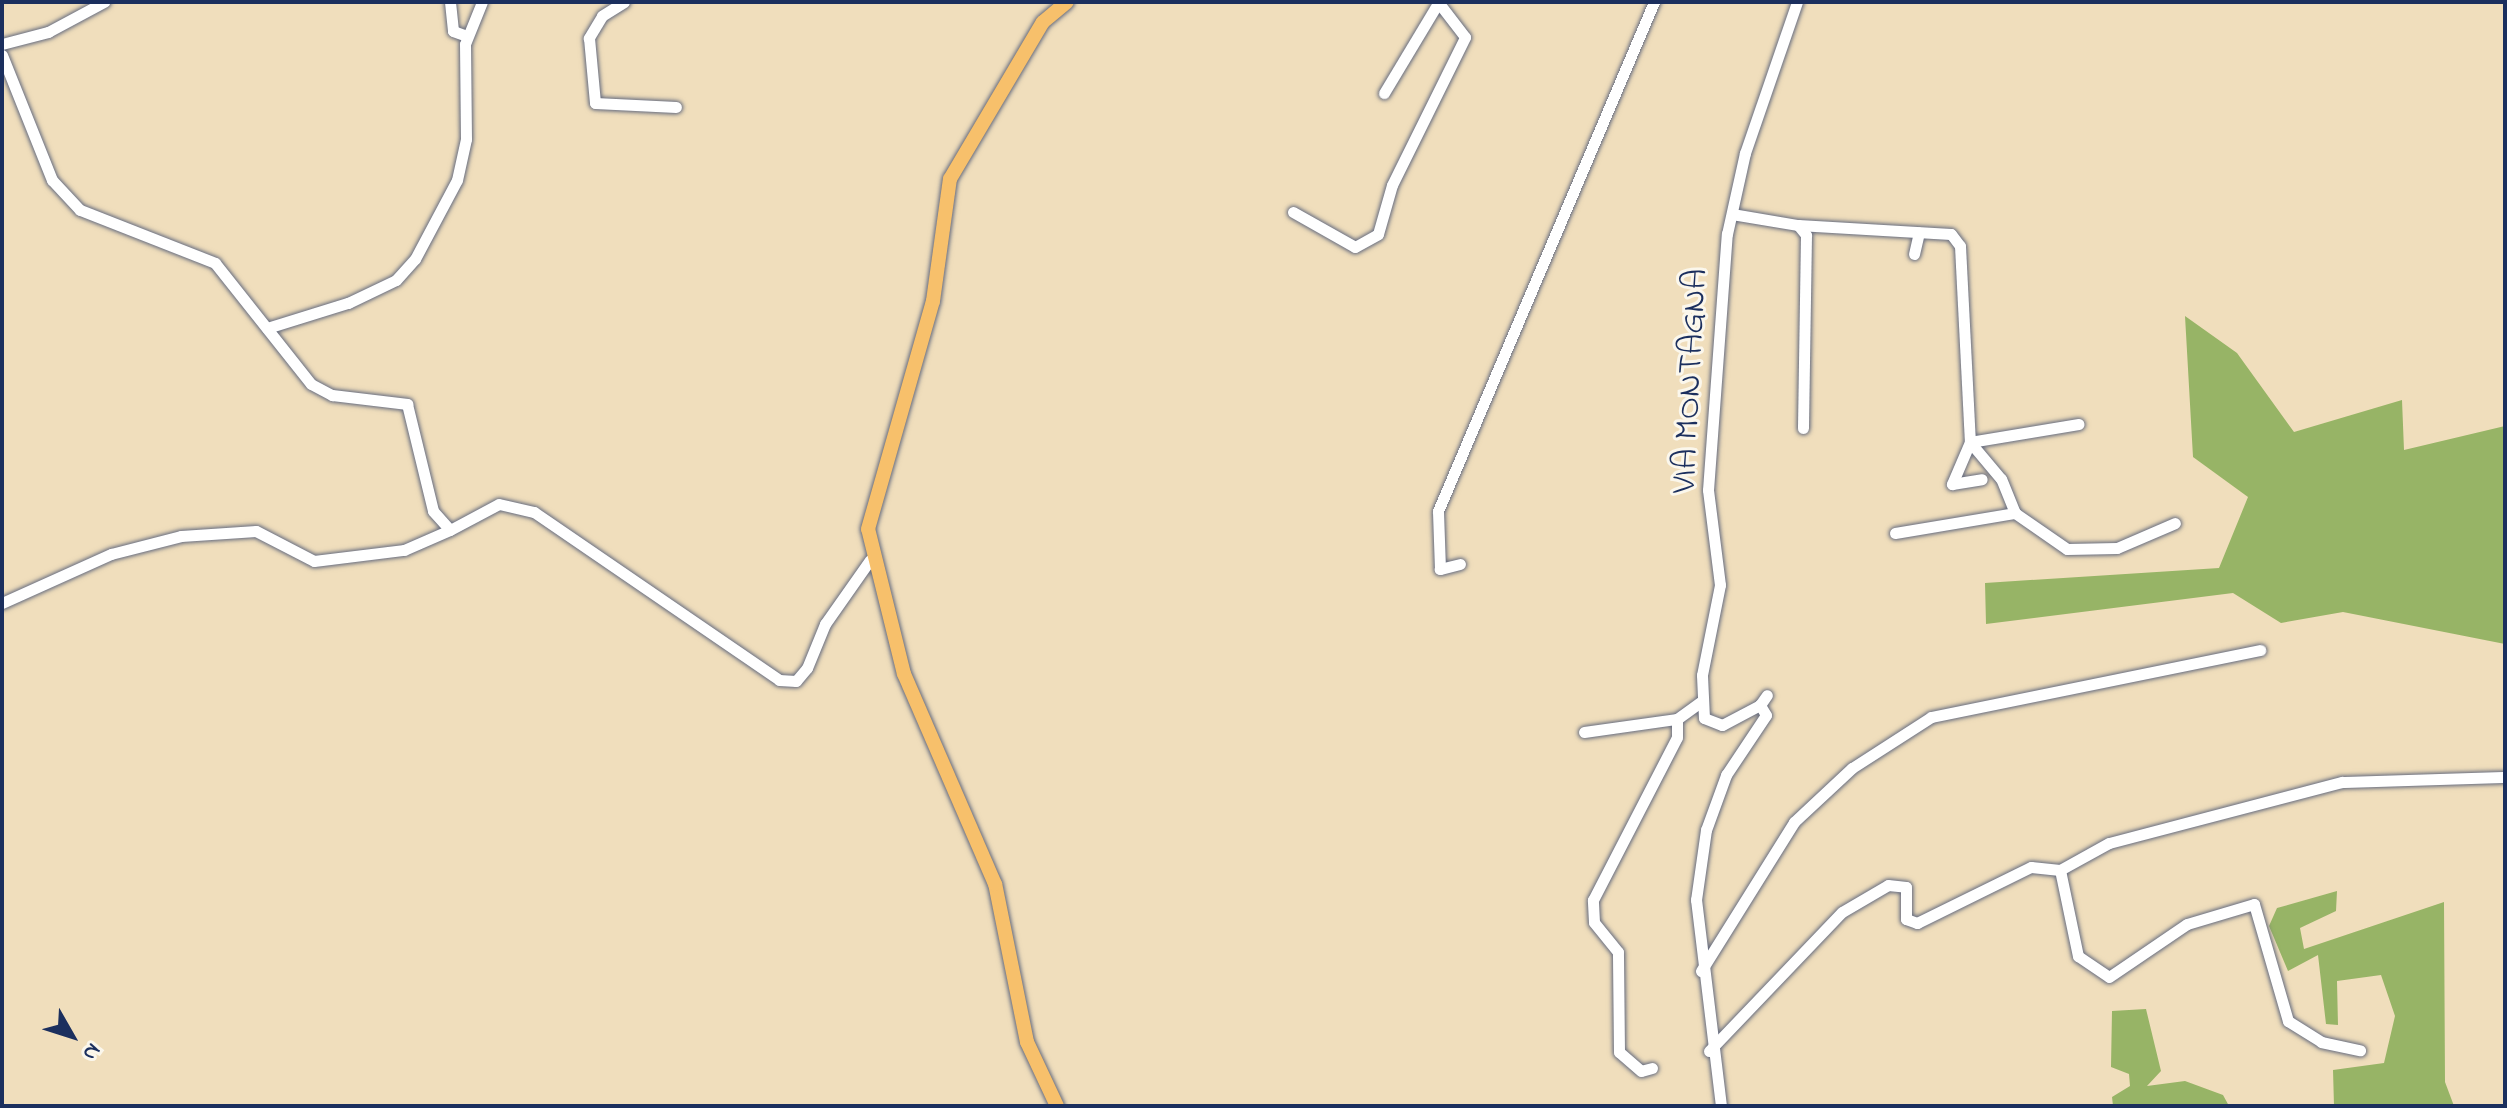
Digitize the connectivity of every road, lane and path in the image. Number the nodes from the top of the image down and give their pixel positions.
1 (104, 2) edge
2 (450, 2) edge
3 (482, 2) edge
4 (624, 2) edge
5 (1067, 2) edge
6 (1654, 2) edge
7 (1797, 2) edge
8 (1438, 3) edge
9 (467, 36) junction
10 (2, 44) edge
11 (2, 55) edge
12 (1384, 93) dead end
13 (676, 107) dead end
14 (1293, 212) dead end
15 (1732, 214) junction
16 (1798, 225) junction
17 (1919, 233) junction
18 (1914, 254) dead end
19 (267, 328) junction
20 (2079, 424) dead end
21 (1803, 428) dead end
22 (1970, 442) junction
23 (1982, 479) dead end
24 (2015, 513) junction
25 (2175, 523) dead end
26 (450, 530) junction
27 (1895, 533) dead end
28 (870, 560) junction
29 (1460, 564) dead end
30 (2, 603) edge
31 (2260, 650) dead end
32 (1700, 702) junction
33 (1677, 719) junction
34 (1584, 732) dead end
35 (2505, 777) edge
36 (2060, 870) junction
37 (1701, 971) junction
38 (2360, 1050) dead end
39 (1709, 1051) junction
40 (1652, 1068) dead end
41 (1057, 1106) edge
42 (1721, 1106) edge

1 - 10 street
2 - 9 street
3 - 9 street
4 - 13 street
5 - 28 main road
6 - 29 street
7 - 15 street, VIA MONTAGNA
8 - 12 street
8 - 14 street
9 - 19 street
11 - 19 street
15 - 16 street
15 - 32 street, VIA MONTAGNA
16 - 17 street
16 - 21 street
17 - 18 street
17 - 22 street
19 - 26 street
20 - 22 street
22 - 23 street
22 - 24 street
24 - 25 street
24 - 27 street
26 - 28 street
26 - 30 street
28 - 41 main road
31 - 37 street
32 - 33 street
32 - 37 street
33 - 34 street
33 - 40 street
35 - 36 street
36 - 38 street
36 - 39 street
37 - 39 street
39 - 42 street

